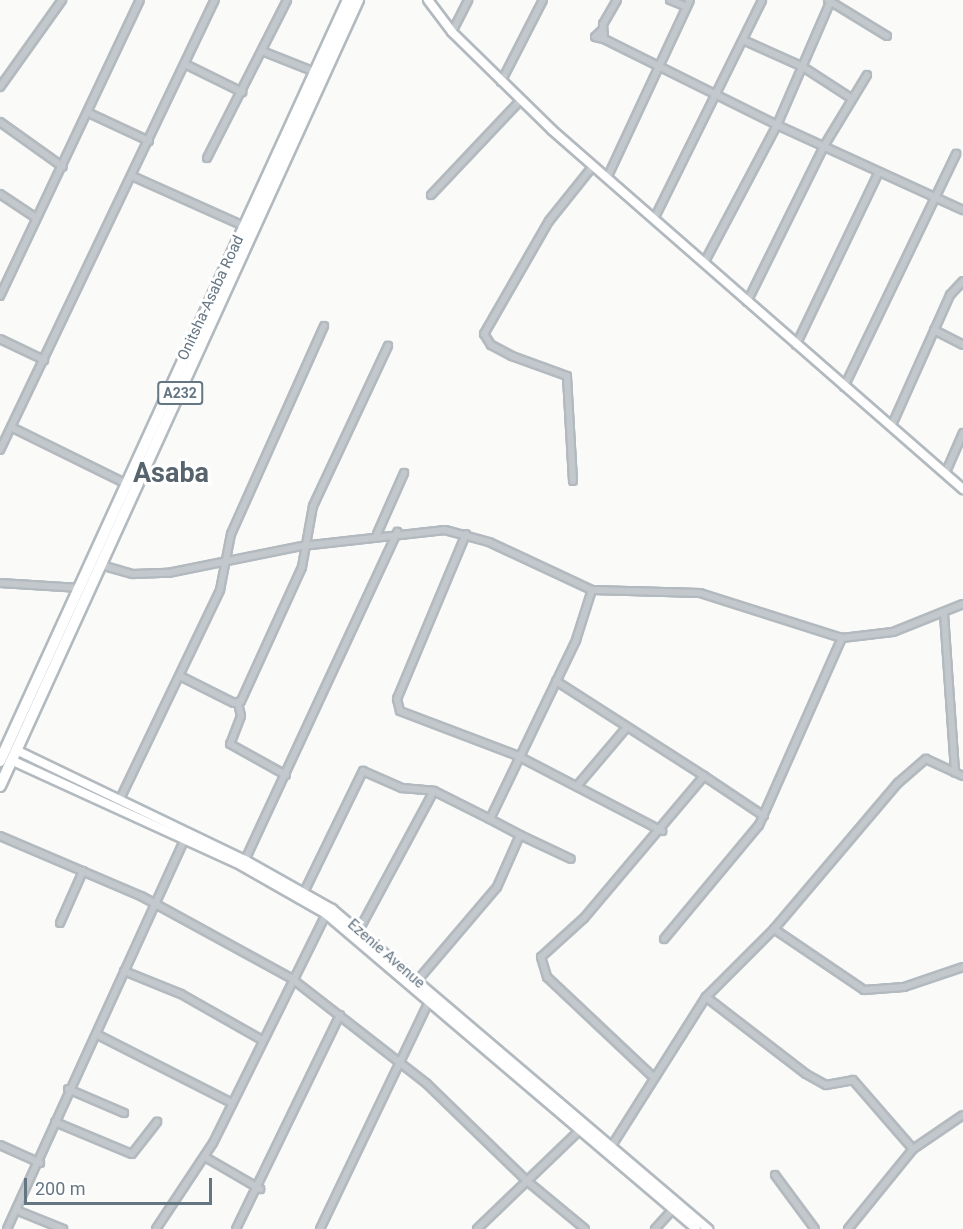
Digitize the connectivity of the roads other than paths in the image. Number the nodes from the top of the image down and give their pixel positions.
1 (62, 0) edge
2 (140, 0) edge
3 (215, 0) edge
4 (288, 0) edge
5 (348, 0) edge
6 (358, 0) edge
7 (428, 0) edge
8 (468, 0) edge
9 (543, 0) edge
10 (617, 0) edge
11 (670, 0) edge
12 (690, 0) edge
13 (762, 0) edge
14 (829, 0) edge
15 (687, 7) junction
16 (452, 32) junction
17 (887, 36) dead end
18 (743, 40) junction
19 (262, 51) junction
20 (186, 64) junction
21 (658, 66) junction
22 (803, 67) junction
23 (315, 72) junction
24 (867, 75) dead end
25 (501, 82) junction
26 (0, 87) edge
27 (242, 92) junction
28 (717, 94) junction
29 (850, 98) junction
30 (520, 101) junction
31 (91, 114) junction
32 (0, 122) edge
33 (777, 125) junction
34 (149, 141) junction
35 (824, 146) junction
36 (956, 154) dead end
37 (207, 158) dead end
38 (592, 166) junction
39 (63, 167) junction
40 (879, 172) junction
41 (132, 176) junction
42 (607, 178) junction
43 (0, 194) edge
44 (431, 195) dead end
45 (935, 200) junction
46 (963, 210) edge
47 (36, 218) junction
48 (654, 219) junction
49 (244, 226) junction
50 (704, 263) junction
51 (0, 276) edge
52 (7, 281) junction
53 (963, 281) edge
54 (0, 296) edge
55 (747, 303) junction
56 (324, 326) dead end
57 (934, 330) junction
58 (0, 339) edge
59 (796, 345) junction
60 (963, 345) edge
61 (388, 346) dead end
62 (44, 360) junction
63 (189, 360) junction
64 (844, 387) junction
65 (11, 427) junction
66 (891, 427) junction
67 (963, 432) edge
68 (0, 450) edge
69 (404, 473) dead end
70 (945, 474) junction
71 (573, 481) dead end
72 (127, 484) junction
73 (963, 489) edge
74 (397, 532) junction
75 (376, 534) junction
76 (466, 534) junction
77 (302, 546) junction
78 (101, 565) junction
79 (226, 566) junction
80 (0, 583) edge
81 (80, 588) junction
82 (592, 590) junction
83 (963, 604) edge
84 (944, 614) junction
85 (842, 638) junction
86 (182, 677) junction
87 (556, 681) junction
88 (238, 703) junction
89 (627, 727) junction
90 (516, 755) junction
91 (9, 757) edge
92 (955, 772) junction
93 (286, 775) junction
94 (704, 776) junction
95 (963, 776) edge
96 (0, 786) edge
97 (577, 786) junction
98 (435, 791) junction
99 (120, 799) junction
100 (764, 816) junction
101 (490, 819) junction
102 (662, 831) junction
103 (520, 835) junction
104 (0, 836) edge
105 (184, 840) junction
106 (570, 859) dead end
107 (246, 860) junction
108 (83, 871) junction
109 (304, 892) junction
110 (155, 905) junction
111 (326, 914) junction
112 (60, 923) dead end
113 (774, 929) junction
114 (359, 930) junction
115 (664, 939) dead end
116 (963, 967) edge
117 (124, 971) junction
118 (291, 978) junction
119 (417, 981) junction
120 (706, 997) junction
121 (428, 1004) junction
122 (340, 1015) junction
123 (453, 1020) junction
124 (96, 1034) junction
125 (262, 1040) junction
126 (401, 1062) junction
127 (652, 1076) junction
128 (68, 1089) junction
129 (232, 1103) junction
130 (124, 1113) dead end
131 (963, 1115) edge
132 (55, 1122) junction
133 (157, 1122) dead end
134 (579, 1131) junction
135 (0, 1145) edge
136 (611, 1147) junction
137 (913, 1149) junction
138 (205, 1157) junction
139 (40, 1164) junction
140 (775, 1175) dead end
141 (527, 1182) junction
142 (260, 1189) junction
143 (673, 1209) junction
144 (16, 1210) junction
145 (481, 1228) edge
146 (7, 1229) edge
147 (63, 1229) edge
148 (156, 1229) edge
149 (236, 1229) edge
150 (320, 1229) edge
151 (585, 1229) edge
152 (655, 1229) edge
153 (696, 1229) edge
154 (708, 1229) edge
155 (815, 1229) edge
156 (848, 1229) edge

1 - 26 street
2 - 31 street
3 - 20 street
4 - 19 street
5 - 23 highway, Onitsha-Asaba Road / A232
6 - 63 highway, A232
7 - 16 street
8 - 16 street
9 - 25 street
10 - 21 street
11 - 15 street
12 - 15 street
13 - 18 street
14 - 17 street
14 - 22 street
15 - 21 street
16 - 25 street
18 - 22 street
18 - 28 street
19 - 23 street
19 - 27 street
20 - 27 street
20 - 34 street
21 - 28 street
21 - 42 street
22 - 29 street
22 - 33 street
23 - 49 highway, Onitsha-Asaba Road / A232
24 - 29 street
25 - 30 street
27 - 37 street
28 - 33 street
28 - 48 street
29 - 35 street
30 - 38 street
30 - 44 street
31 - 34 street
31 - 39 street
32 - 39 street
33 - 35 street
33 - 50 street
34 - 41 street
35 - 40 street
35 - 55 street
36 - 45 street
38 - 42 street
38 - 71 street
39 - 47 street
40 - 45 street
40 - 59 street
41 - 49 street
41 - 62 street
42 - 48 street
43 - 47 street
45 - 46 street
45 - 64 street
47 - 52 street
48 - 50 street
49 - 63 highway, Onitsha-Asaba Road / A232
50 - 55 street
51 - 52 street
52 - 54 street
53 - 57 street
55 - 59 street
56 - 79 street
57 - 60 street
57 - 66 street
58 - 62 street
59 - 64 street
61 - 77 street
62 - 65 street
63 - 72 highway, Onitsha-Asaba Road / A232
63 - 78 highway, A232
64 - 66 street
65 - 68 street
65 - 72 street
66 - 70 street
67 - 70 street
69 - 75 street
70 - 73 street
72 - 81 highway, Onitsha-Asaba Road / A232
74 - 75 street
74 - 76 street
74 - 93 street
75 - 77 street
76 - 82 street
76 - 90 street
77 - 79 street
77 - 88 street
78 - 79 street
78 - 91 highway, A232
79 - 86 street
80 - 81 street
81 - 91 highway, Onitsha-Asaba Road / A232
82 - 85 street
82 - 87 street
83 - 84 street
84 - 85 street
84 - 92 street
85 - 100 street
86 - 88 street
86 - 99 street
87 - 89 street
87 - 90 street
88 - 93 street
89 - 94 street
89 - 97 street
90 - 97 street
90 - 101 street
91 - 96 highway, A232
91 - 99 street, Ezenie Avenue
91 - 105 street, Ezenie Avenue
92 - 95 street
92 - 113 street
93 - 107 street
94 - 100 street
94 - 102 street
97 - 102 street
98 - 101 street
98 - 109 street
98 - 114 street
99 - 107 street, Ezenie Avenue
100 - 115 street
101 - 103 street
102 - 127 street
103 - 106 street
103 - 119 street
104 - 108 street
105 - 110 street
105 - 111 street, Ezenie Avenue
107 - 109 street, Ezenie Avenue
108 - 110 street
108 - 112 street
109 - 114 street, Ezenie Avenue
110 - 117 street
110 - 118 street
111 - 118 street
111 - 121 street, Ezenie Avenue
113 - 116 street
113 - 120 street
114 - 119 street, Ezenie Avenue
117 - 124 street
117 - 125 street
118 - 122 street
118 - 125 street
119 - 123 street, Ezenie Avenue
120 - 127 street
120 - 137 street
121 - 123 street, Ezenie Avenue
121 - 126 street
122 - 126 street
122 - 142 street
123 - 134 street, Ezenie Avenue
123 - 136 street, Ezenie Avenue
124 - 128 street
124 - 129 street
125 - 129 street
126 - 141 street
126 - 150 street
127 - 136 street
128 - 130 street
128 - 132 street
129 - 138 street
131 - 137 street
132 - 133 street
132 - 139 street
134 - 141 street
134 - 143 street, Ezenie Avenue
135 - 139 street
136 - 154 street, Ezenie Avenue
137 - 156 street
138 - 142 street
138 - 148 street
139 - 144 street
140 - 155 street
141 - 145 street
141 - 151 street
142 - 149 street
143 - 152 street
143 - 153 street, Ezenie Avenue
144 - 146 street
144 - 147 street

